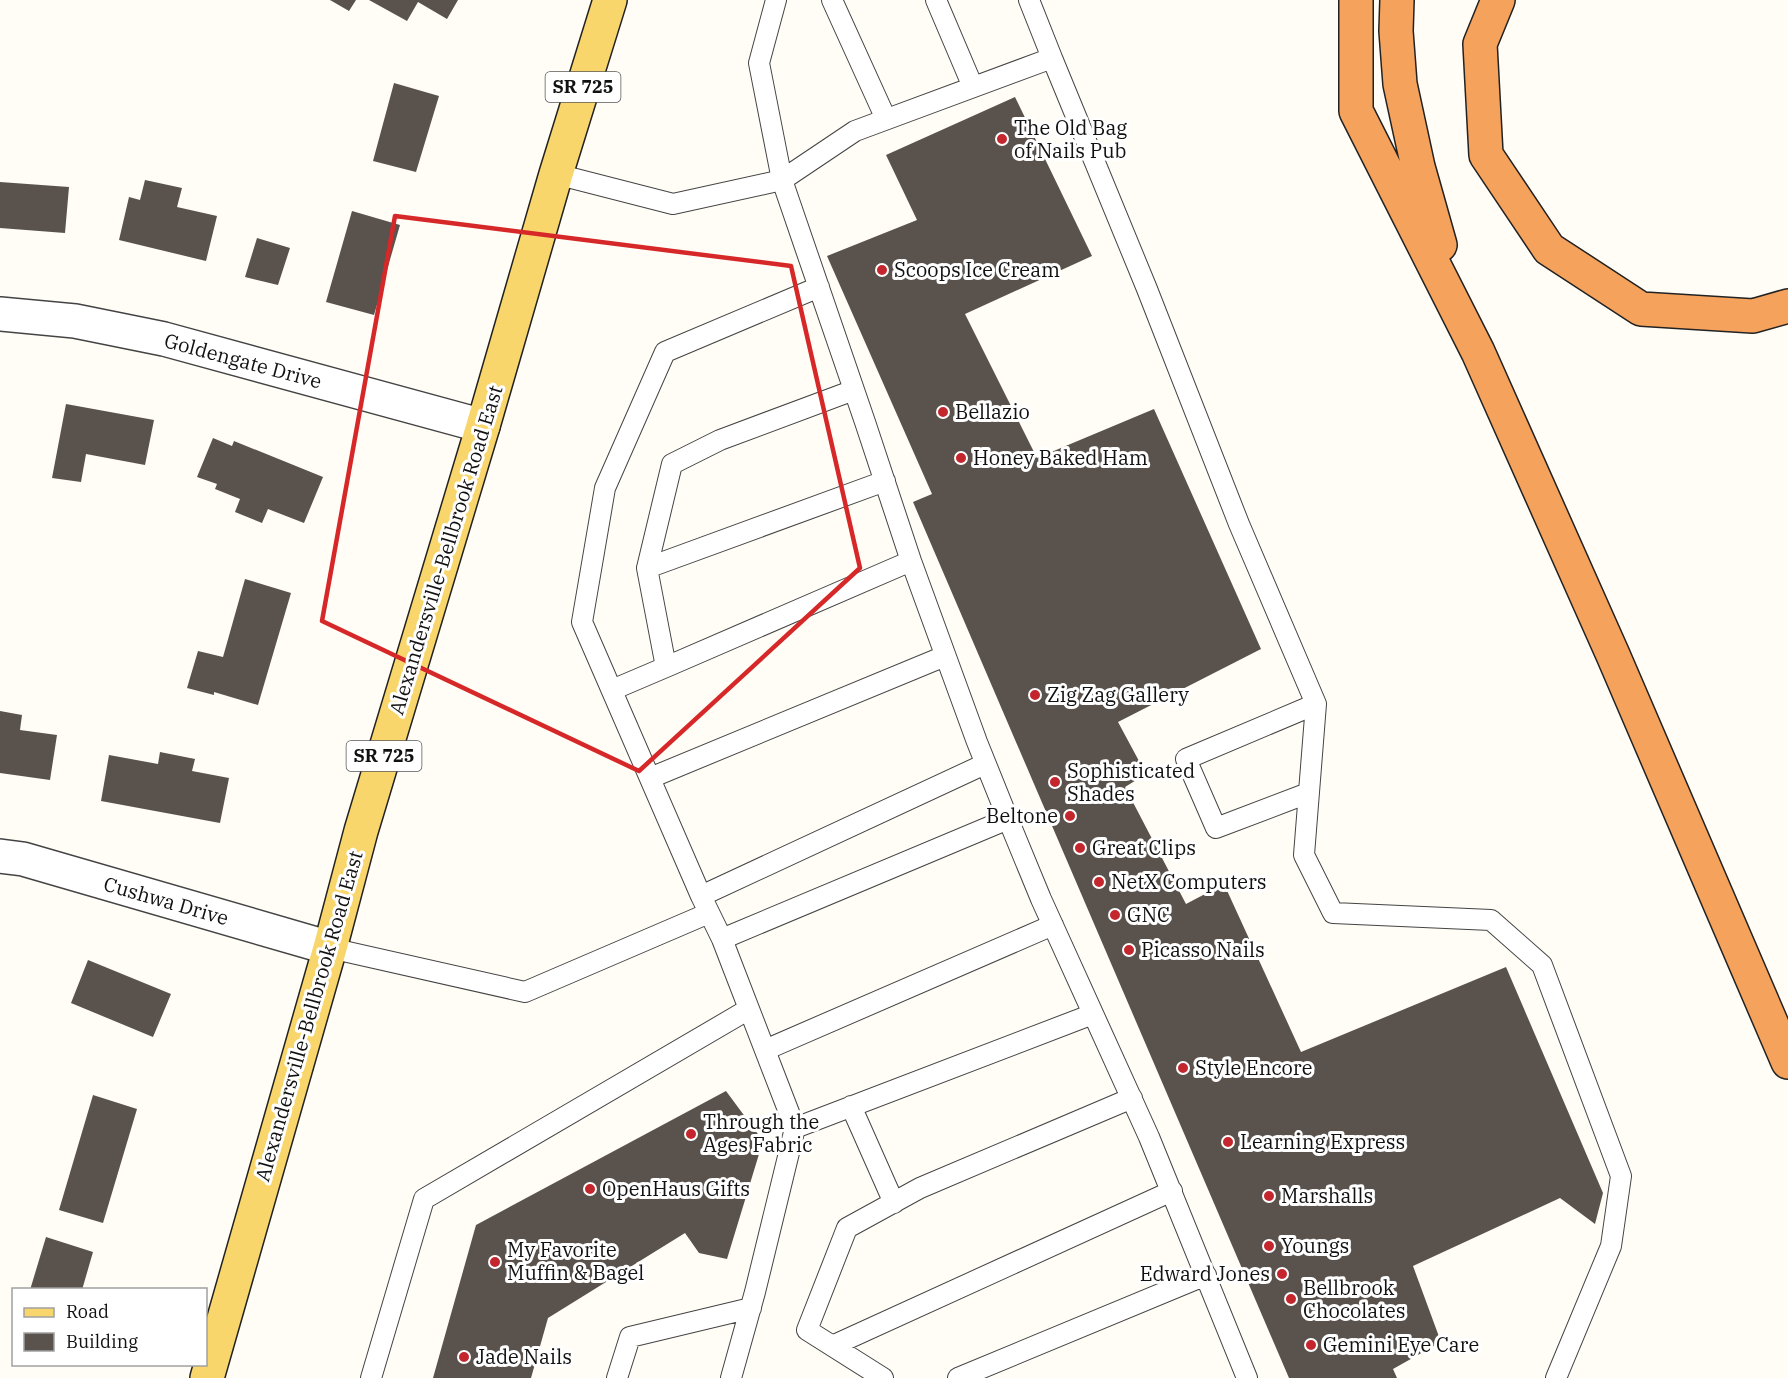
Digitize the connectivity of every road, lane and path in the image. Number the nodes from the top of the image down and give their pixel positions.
1 (610, 0) edge
2 (776, 0) edge
3 (832, 0) edge
4 (936, 0) edge
5 (1029, 0) edge
6 (1356, 0) edge
7 (1397, 0) edge
8 (1498, 0) edge
9 (1052, 58) junction
10 (973, 87) junction
11 (886, 119) junction
12 (556, 174) junction
13 (782, 180) junction
14 (819, 287) junction
15 (1788, 306) edge
16 (0, 314) edge
17 (1459, 314) junction
18 (854, 390) junction
19 (483, 426) junction
20 (885, 481) junction
21 (911, 561) junction
22 (647, 568) junction
23 (945, 656) junction
24 (666, 667) junction
25 (612, 690) junction
26 (1316, 704) junction
27 (985, 764) junction
28 (650, 778) junction
29 (1308, 793) junction
30 (1008, 819) junction
31 (0, 856) edge
32 (705, 904) junction
33 (1053, 925) junction
34 (722, 939) junction
35 (330, 948) junction
36 (749, 1010) junction
37 (1093, 1014) junction
38 (765, 1050) junction
39 (1788, 1062) edge
40 (1132, 1098) junction
41 (851, 1106) junction
42 (795, 1128) junction
43 (1172, 1191) junction
44 (894, 1203) junction
45 (1206, 1275) junction
46 (751, 1308) junction
47 (832, 1347) junction
48 (1243, 1376) edge
49 (207, 1378) edge
50 (371, 1378) edge
51 (617, 1378) edge
52 (731, 1378) edge
53 (884, 1378) edge
54 (958, 1378) edge
55 (1556, 1378) edge

1 - 12 main road, Alexandersville-Bellbrook Road East / SR 725
2 - 13 lane
3 - 11 lane
4 - 10 lane
5 - 9 lane
6 - 17 highway
7 - 17 highway
8 - 15 highway
9 - 10 lane
9 - 26 lane
10 - 11 lane
11 - 13 lane
12 - 13 lane
12 - 19 main road, Alexandersville-Bellbrook Road East / SR 725
13 - 14 lane
14 - 18 lane
14 - 25 lane
16 - 19 street, Goldengate Drive
17 - 39 highway
18 - 20 lane
18 - 22 lane
19 - 35 main road, Alexandersville-Bellbrook Road East / SR 725
20 - 21 lane
20 - 22 lane
21 - 23 lane
21 - 24 lane
22 - 24 lane
23 - 27 lane
23 - 28 lane
24 - 25 lane
25 - 28 lane
26 - 29 lane
26 - 29 lane
27 - 30 lane
27 - 32 lane
28 - 32 lane
29 - 55 lane
30 - 33 lane
30 - 34 lane
31 - 35 street, Cushwa Drive
32 - 34 lane
32 - 35 lane
33 - 37 lane
33 - 38 lane
34 - 36 lane
35 - 49 main road, Alexandersville-Bellbrook Road East / SR 725
36 - 38 lane
36 - 50 lane
37 - 40 lane
37 - 41 lane
38 - 42 lane
40 - 43 lane
40 - 44 lane
41 - 42 lane
41 - 44 lane
42 - 46 lane
43 - 45 lane
43 - 47 lane
44 - 47 lane
45 - 48 lane
45 - 54 lane
46 - 51 lane
46 - 52 lane
47 - 53 lane

